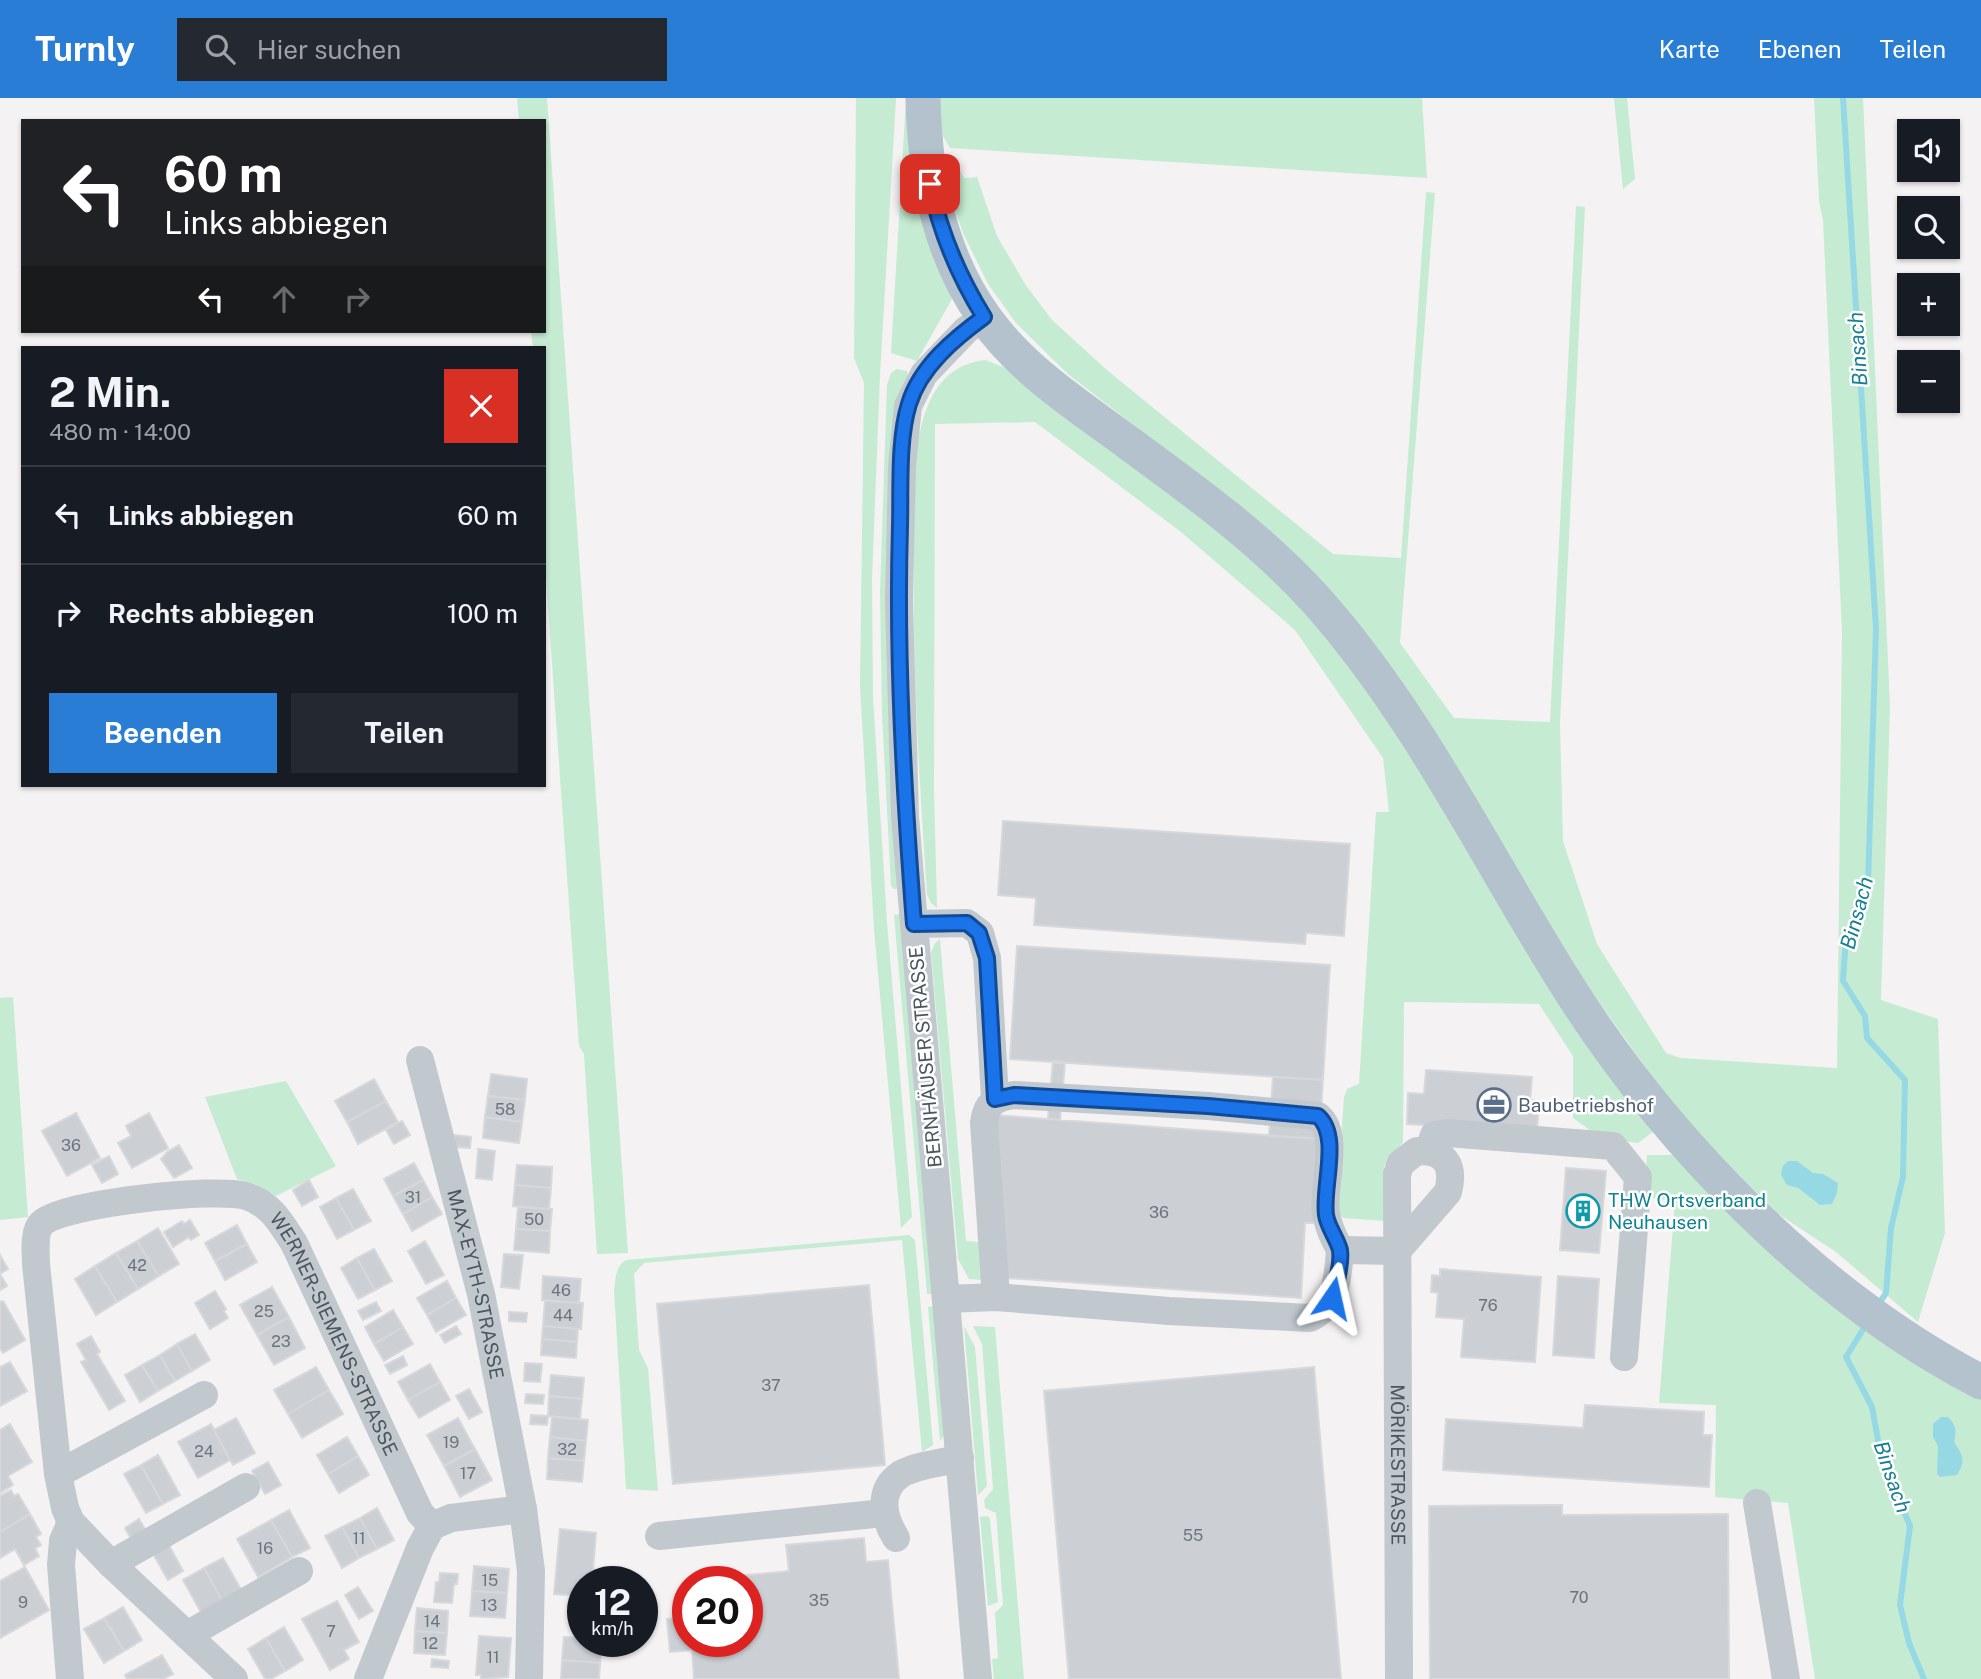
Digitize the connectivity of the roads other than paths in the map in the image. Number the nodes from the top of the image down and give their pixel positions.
1 (923, 98) edge
2 (984, 317) junction
3 (914, 924) junction
4 (420, 1060) dead end
5 (995, 1099) junction
6 (1429, 1150) junction
7 (1340, 1250) junction
8 (1397, 1251) junction
9 (996, 1297) junction
10 (946, 1299) junction
11 (1624, 1357) dead end
12 (1981, 1382) edge
13 (204, 1395) dead end
14 (960, 1458) junction
15 (58, 1474) junction
16 (246, 1487) dead end
17 (1757, 1503) dead end
18 (523, 1509) junction
19 (884, 1513) junction
20 (71, 1522) junction
21 (432, 1526) junction
22 (659, 1536) dead end
23 (896, 1538) dead end
24 (111, 1564) junction
25 (299, 1571) dead end
26 (187, 1635) junction
27 (70, 1679) edge
28 (234, 1679) edge
29 (368, 1679) edge
30 (529, 1679) edge
31 (978, 1679) edge
32 (1399, 1679) edge
33 (1786, 1679) edge

1 - 2 main road
2 - 3 street, BERNHÄUSER STRASSE
2 - 12 main road
3 - 5 street
3 - 10 street, BERNHÄUSER STRASSE
4 - 18 street, MAX-EYTH-STRASSE
5 - 7 street
5 - 9 street
6 - 8 street, MÖRIKESTRASSE
6 - 8 street
6 - 11 street, MÖRIKESTRASSE
7 - 8 street
7 - 9 street
8 - 32 street, MÖRIKESTRASSE
9 - 10 street
10 - 14 street, BERNHÄUSER STRASSE
13 - 15 street
14 - 19 street
14 - 31 street, BERNHÄUSER STRASSE
15 - 20 street
15 - 21 street, WERNER-SIEMENS-STRASSE
16 - 24 street
17 - 33 street
18 - 21 street
18 - 30 street, MAX-EYTH-STRASSE
19 - 22 street
19 - 23 street
20 - 24 street
20 - 27 street
21 - 29 street
24 - 26 street
25 - 26 street
26 - 28 street

